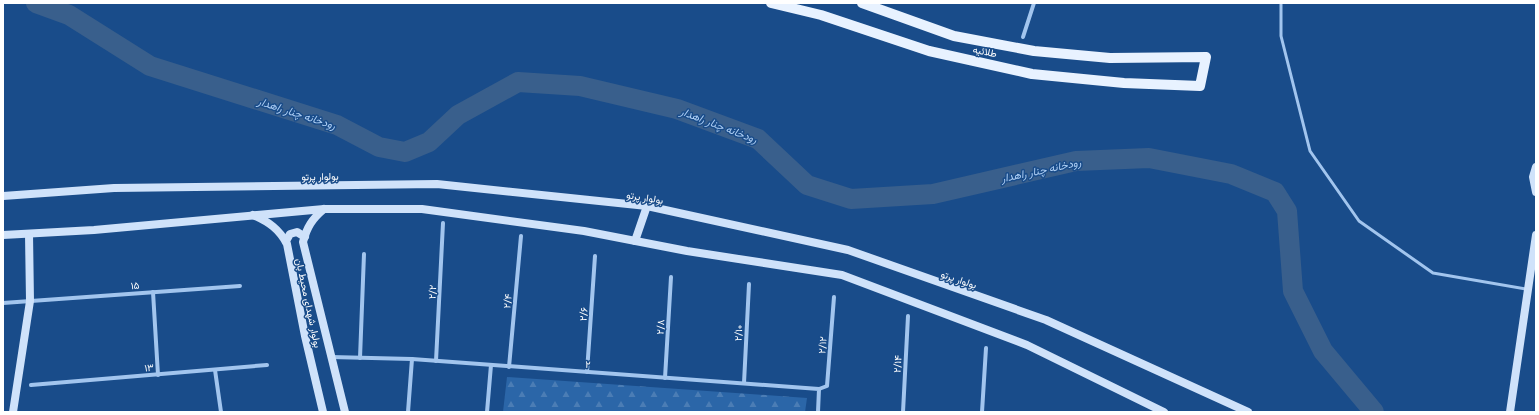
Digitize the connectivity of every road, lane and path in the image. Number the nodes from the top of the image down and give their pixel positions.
1 (772, 3) edge
2 (865, 3) edge
3 (1034, 3) edge
4 (1281, 3) edge
5 (1022, 37) dead end
6 (1536, 167) edge
7 (1536, 192) edge
8 (3, 196) edge
9 (647, 206) junction
10 (324, 209) junction
11 (252, 214) junction
12 (444, 223) dead end
13 (29, 234) junction
14 (3, 235) edge
15 (1536, 235) edge
16 (521, 236) dead end
17 (305, 237) junction
18 (286, 241) junction
19 (635, 241) junction
20 (364, 254) dead end
21 (595, 256) dead end
22 (671, 277) dead end
23 (749, 284) dead end
24 (240, 286) dead end
25 (1528, 290) junction
26 (153, 292) junction
27 (834, 298) dead end
28 (30, 301) junction
29 (3, 303) edge
30 (908, 316) dead end
31 (986, 348) dead end
32 (331, 357) junction
33 (360, 358) junction
34 (412, 359) junction
35 (436, 361) junction
36 (267, 366) dead end
37 (491, 366) junction
38 (509, 367) junction
39 (215, 370) junction
40 (586, 372) junction
41 (158, 375) junction
42 (665, 378) junction
43 (744, 383) junction
44 (31, 385) dead end
45 (819, 389) junction
46 (13, 412) edge
47 (221, 412) edge
48 (323, 412) edge
49 (345, 412) edge
50 (408, 412) edge
51 (487, 412) edge
52 (818, 412) edge
53 (903, 412) edge
54 (982, 412) edge
55 (1164, 412) edge
56 (1248, 412) edge
57 (1510, 412) edge

1 - 2 main road, طلائیه
3 - 5 street
4 - 25 lane
6 - 7 main road
8 - 9 main road, بولوار پرتو
9 - 19 main road
9 - 56 main road, بولوار پرتو
10 - 11 main road
10 - 17 main road, بولوار شهدای محیط بان
10 - 19 main road
11 - 13 main road
11 - 18 main road, بولوار شهدای محیط بان
12 - 35 street, ۲/۲
13 - 14 main road
13 - 28 main road
15 - 25 main road
16 - 38 street, ۲/۴
17 - 18 main road
17 - 32 main road, بولوار شهدای محیط بان
18 - 48 main road, بولوار شهدای محیط بان
19 - 55 main road
20 - 33 street
21 - 40 street, ۲/۶
22 - 42 street, ۲/۸
23 - 43 street, ۲/۱۰
24 - 26 street, ۱۵
25 - 57 main road
26 - 28 street, ۱۵
26 - 41 street
27 - 45 street, ۲/۱۲
28 - 29 street, ۱۵
28 - 46 main road
30 - 53 street, ۲/۱۴
31 - 54 street
32 - 33 street, ۲
32 - 49 main road, بولوار شهدای محیط بان
33 - 34 street, ۲
34 - 35 street, ۲
34 - 50 street
35 - 37 street, ۲
36 - 39 street, ۱۳
37 - 38 street, ۲
37 - 51 street
38 - 40 street, ۲
39 - 41 street, ۱۳
39 - 47 street
40 - 42 street, ۲
41 - 44 street, ۱۳
42 - 43 street, ۲
43 - 45 street, ۲
45 - 52 street

